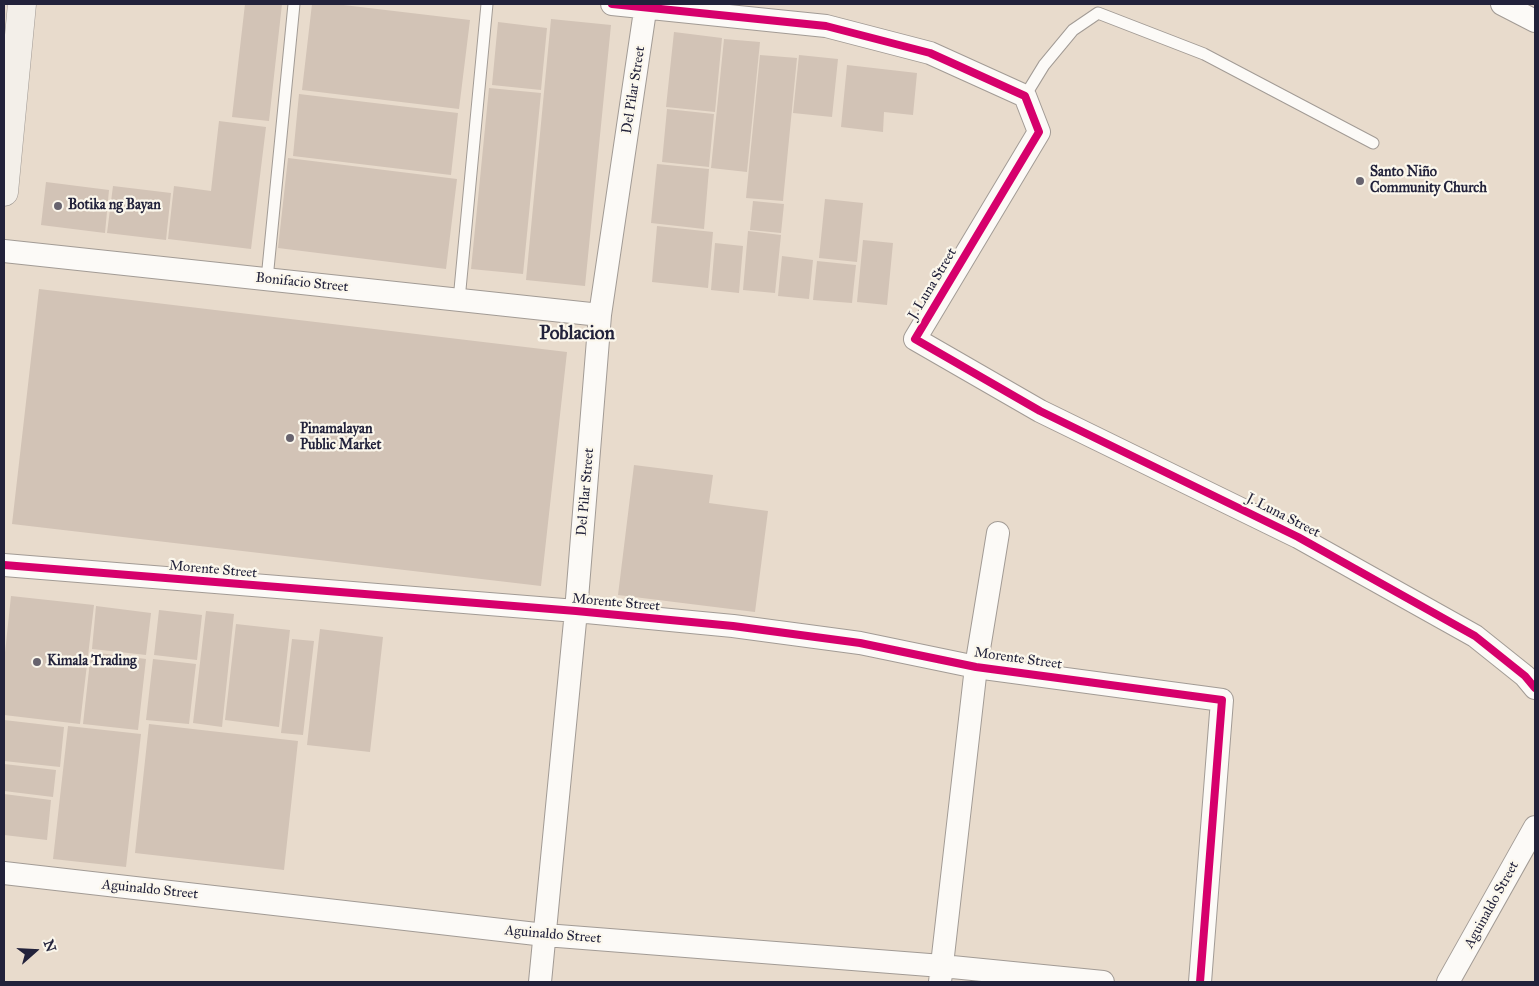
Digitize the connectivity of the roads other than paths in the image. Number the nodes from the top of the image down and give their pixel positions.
1 (22, 4) edge
2 (294, 4) edge
3 (487, 4) edge
4 (612, 4) edge
5 (1502, 4) edge
6 (646, 6) edge
7 (1535, 21) edge
8 (1025, 96) junction
9 (1372, 143) dead end
10 (4, 192) edge
11 (4, 252) edge
12 (267, 279) junction
13 (460, 300) junction
14 (600, 314) junction
15 (998, 533) dead end
16 (4, 566) edge
17 (576, 611) junction
18 (976, 667) junction
19 (1535, 688) edge
20 (1535, 827) edge
21 (4, 873) edge
22 (545, 935) junction
23 (941, 974) edge
24 (540, 982) edge
25 (1103, 982) edge
26 (1200, 982) edge
27 (1448, 982) edge

1 - 10 street
2 - 12 lane
3 - 13 lane
4 - 6 street
5 - 7 street
6 - 8 street
6 - 14 street, Del Pilar Street
8 - 9 lane
8 - 19 street, J. Luna Street
11 - 12 street, Bonifacio Street
12 - 13 street, Bonifacio Street
13 - 14 street, Bonifacio Street
14 - 17 street, Del Pilar Street
15 - 18 street
16 - 17 street, Morente Street
17 - 18 street, Morente Street
17 - 22 street, Del Pilar Street
18 - 23 street
18 - 26 street, Morente Street
20 - 27 street, Aguinaldo Street
21 - 22 street, Aguinaldo Street
22 - 23 street, Aguinaldo Street
22 - 24 street, Del Pilar Street
23 - 25 street, Aguinaldo Street

